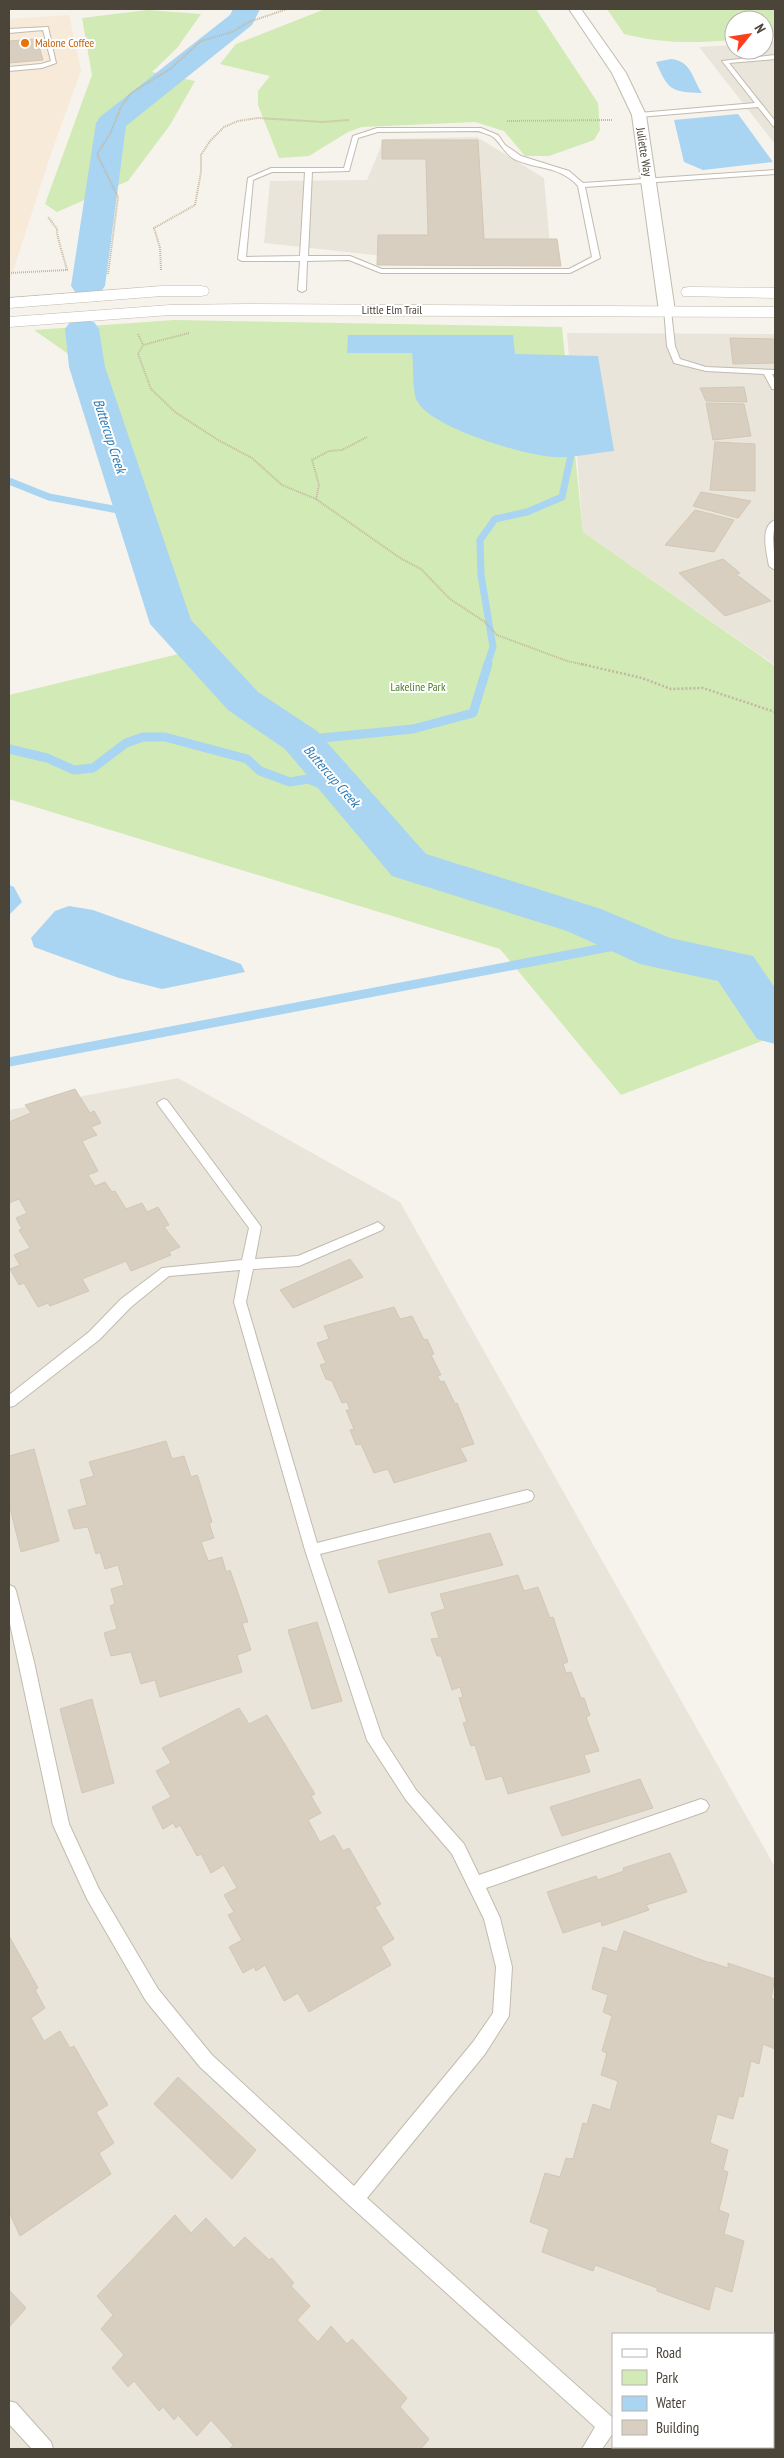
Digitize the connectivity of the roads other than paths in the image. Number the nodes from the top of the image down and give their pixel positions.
1 (575, 9) edge
2 (9, 31) edge
3 (775, 57) edge
4 (9, 68) edge
5 (760, 105) junction
6 (638, 115) junction
7 (775, 126) edge
8 (309, 170) junction
9 (775, 172) edge
10 (649, 182) junction
11 (581, 185) junction
12 (304, 258) junction
13 (284, 290) dead end
14 (302, 290) junction
15 (322, 290) dead end
16 (218, 291) dead end
17 (646, 292) dead end
18 (666, 292) junction
19 (775, 293) edge
20 (9, 303) edge
21 (667, 312) junction
22 (775, 312) edge
23 (9, 322) edge
24 (771, 372) edge
25 (775, 387) edge
26 (775, 523) edge
27 (775, 567) edge
28 (163, 1103) dead end
29 (378, 1227) dead end
30 (249, 1265) junction
31 (9, 1402) edge
32 (528, 1496) dead end
33 (312, 1550) junction
34 (9, 1591) edge
35 (701, 1806) dead end
36 (475, 1884) junction
37 (355, 2199) junction
38 (9, 2410) edge
39 (44, 2449) edge
40 (591, 2449) edge

1 - 6 street, Juliette Way
2 - 4 lane
3 - 5 lane
5 - 6 lane
5 - 7 lane
6 - 10 street, Juliette Way
8 - 11 lane
8 - 12 lane
8 - 12 lane
9 - 10 lane
10 - 11 lane
10 - 18 street, Juliette Way
11 - 12 lane
12 - 14 lane
13 - 14 street
14 - 15 street
16 - 20 street
17 - 18 street
18 - 19 street
18 - 21 street, Juliette Way
21 - 22 street, Little Elm Trail
21 - 23 street, Little Elm Trail
21 - 24 lane
24 - 25 lane
26 - 27 lane
28 - 30 lane
29 - 30 lane
30 - 31 lane
30 - 33 lane
32 - 33 lane
33 - 36 lane
34 - 37 lane
35 - 36 lane
36 - 37 lane
37 - 40 lane
38 - 39 lane

